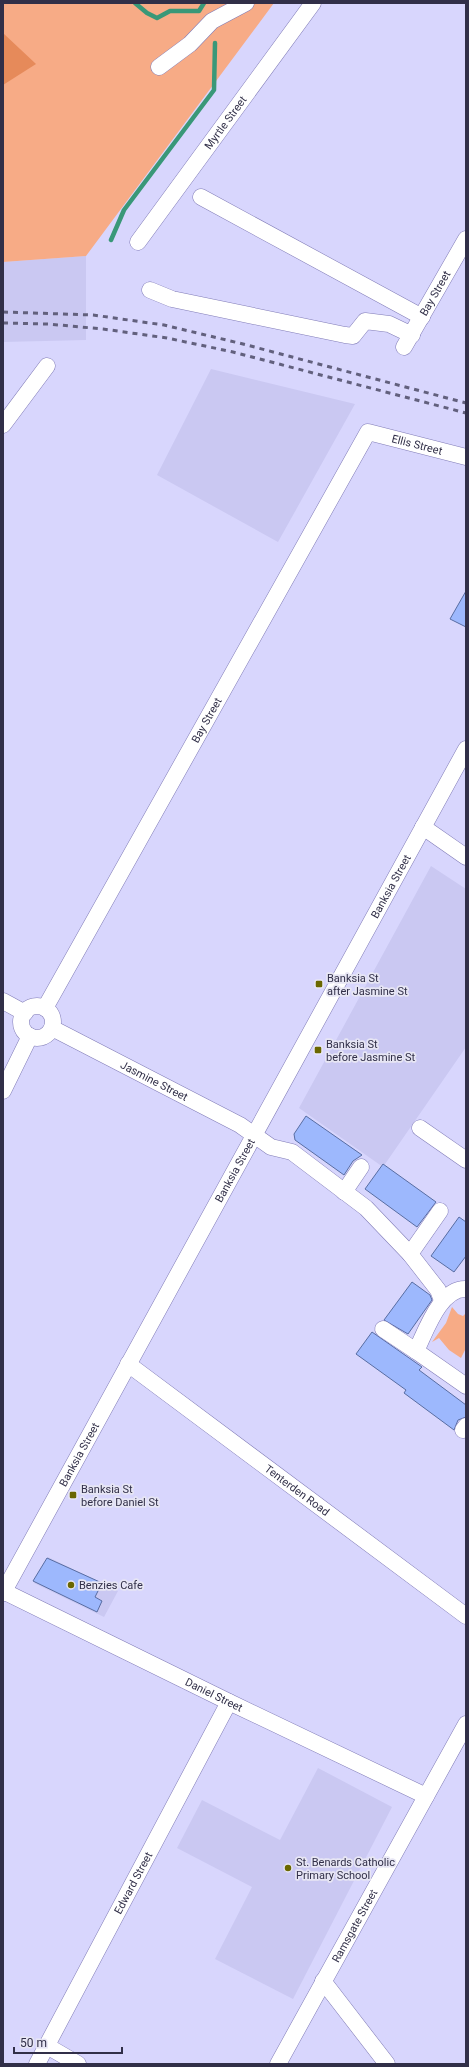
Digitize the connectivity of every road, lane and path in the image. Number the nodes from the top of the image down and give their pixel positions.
1 (246, 3) edge
2 (313, 3) edge
3 (159, 67) dead end
4 (201, 198) dead end
5 (466, 239) edge
6 (138, 242) dead end
7 (150, 290) dead end
8 (422, 316) junction
9 (47, 366) dead end
10 (3, 425) edge
11 (368, 432) joint
12 (466, 457) edge
13 (466, 749) edge
14 (423, 827) junction
15 (466, 857) edge
16 (3, 1001) edge
17 (45, 1008) junction
18 (24, 1013) junction
19 (52, 1028) junction
20 (30, 1036) junction
21 (3, 1091) edge
22 (420, 1128) dead end
23 (255, 1134) junction
24 (466, 1160) edge
25 (361, 1167) dead end
26 (344, 1192) junction
27 (440, 1211) dead end
28 (410, 1254) junction
29 (466, 1290) edge
30 (442, 1300) junction
31 (383, 1329) dead end
32 (416, 1351) junction
33 (128, 1364) junction
34 (466, 1386) edge
35 (3, 1592) edge
36 (466, 1616) edge
37 (229, 1702) junction
38 (466, 1724) edge
39 (426, 1796) junction
40 (323, 1981) junction
41 (47, 2046) junction
42 (37, 2064) edge
43 (78, 2064) edge
44 (278, 2064) edge
45 (388, 2064) edge

1 - 3 street
2 - 6 street, Myrtle Street
4 - 8 street
5 - 8 street, Bay Street
7 - 8 street, Bay Street
9 - 10 street
11 - 12 street, Ellis Street
11 - 17 street, Bay Street
13 - 14 street, Banksia Street
14 - 15 street
14 - 23 street, Banksia Street
16 - 18 street
17 - 18 street
17 - 19 street
18 - 20 street
19 - 20 street
19 - 23 street, Jasmine Street
20 - 21 street
22 - 24 street
23 - 26 street, Jasmine Street
23 - 33 street, Banksia Street
25 - 26 street
26 - 28 street, Jasmine Street
27 - 28 street
28 - 30 street, Jasmine Street
29 - 30 street
30 - 32 street
31 - 32 street
32 - 34 street
33 - 35 street, Banksia Street
33 - 36 street, Tenterden Road
35 - 37 street, Daniel Street
37 - 39 street, Daniel Street
37 - 41 street, Edward Street
38 - 39 street, Ramsgate Street
39 - 40 street, Ramsgate Street
40 - 44 street, Ramsgate Street
40 - 45 street
41 - 42 street, Edward Street
41 - 43 street

